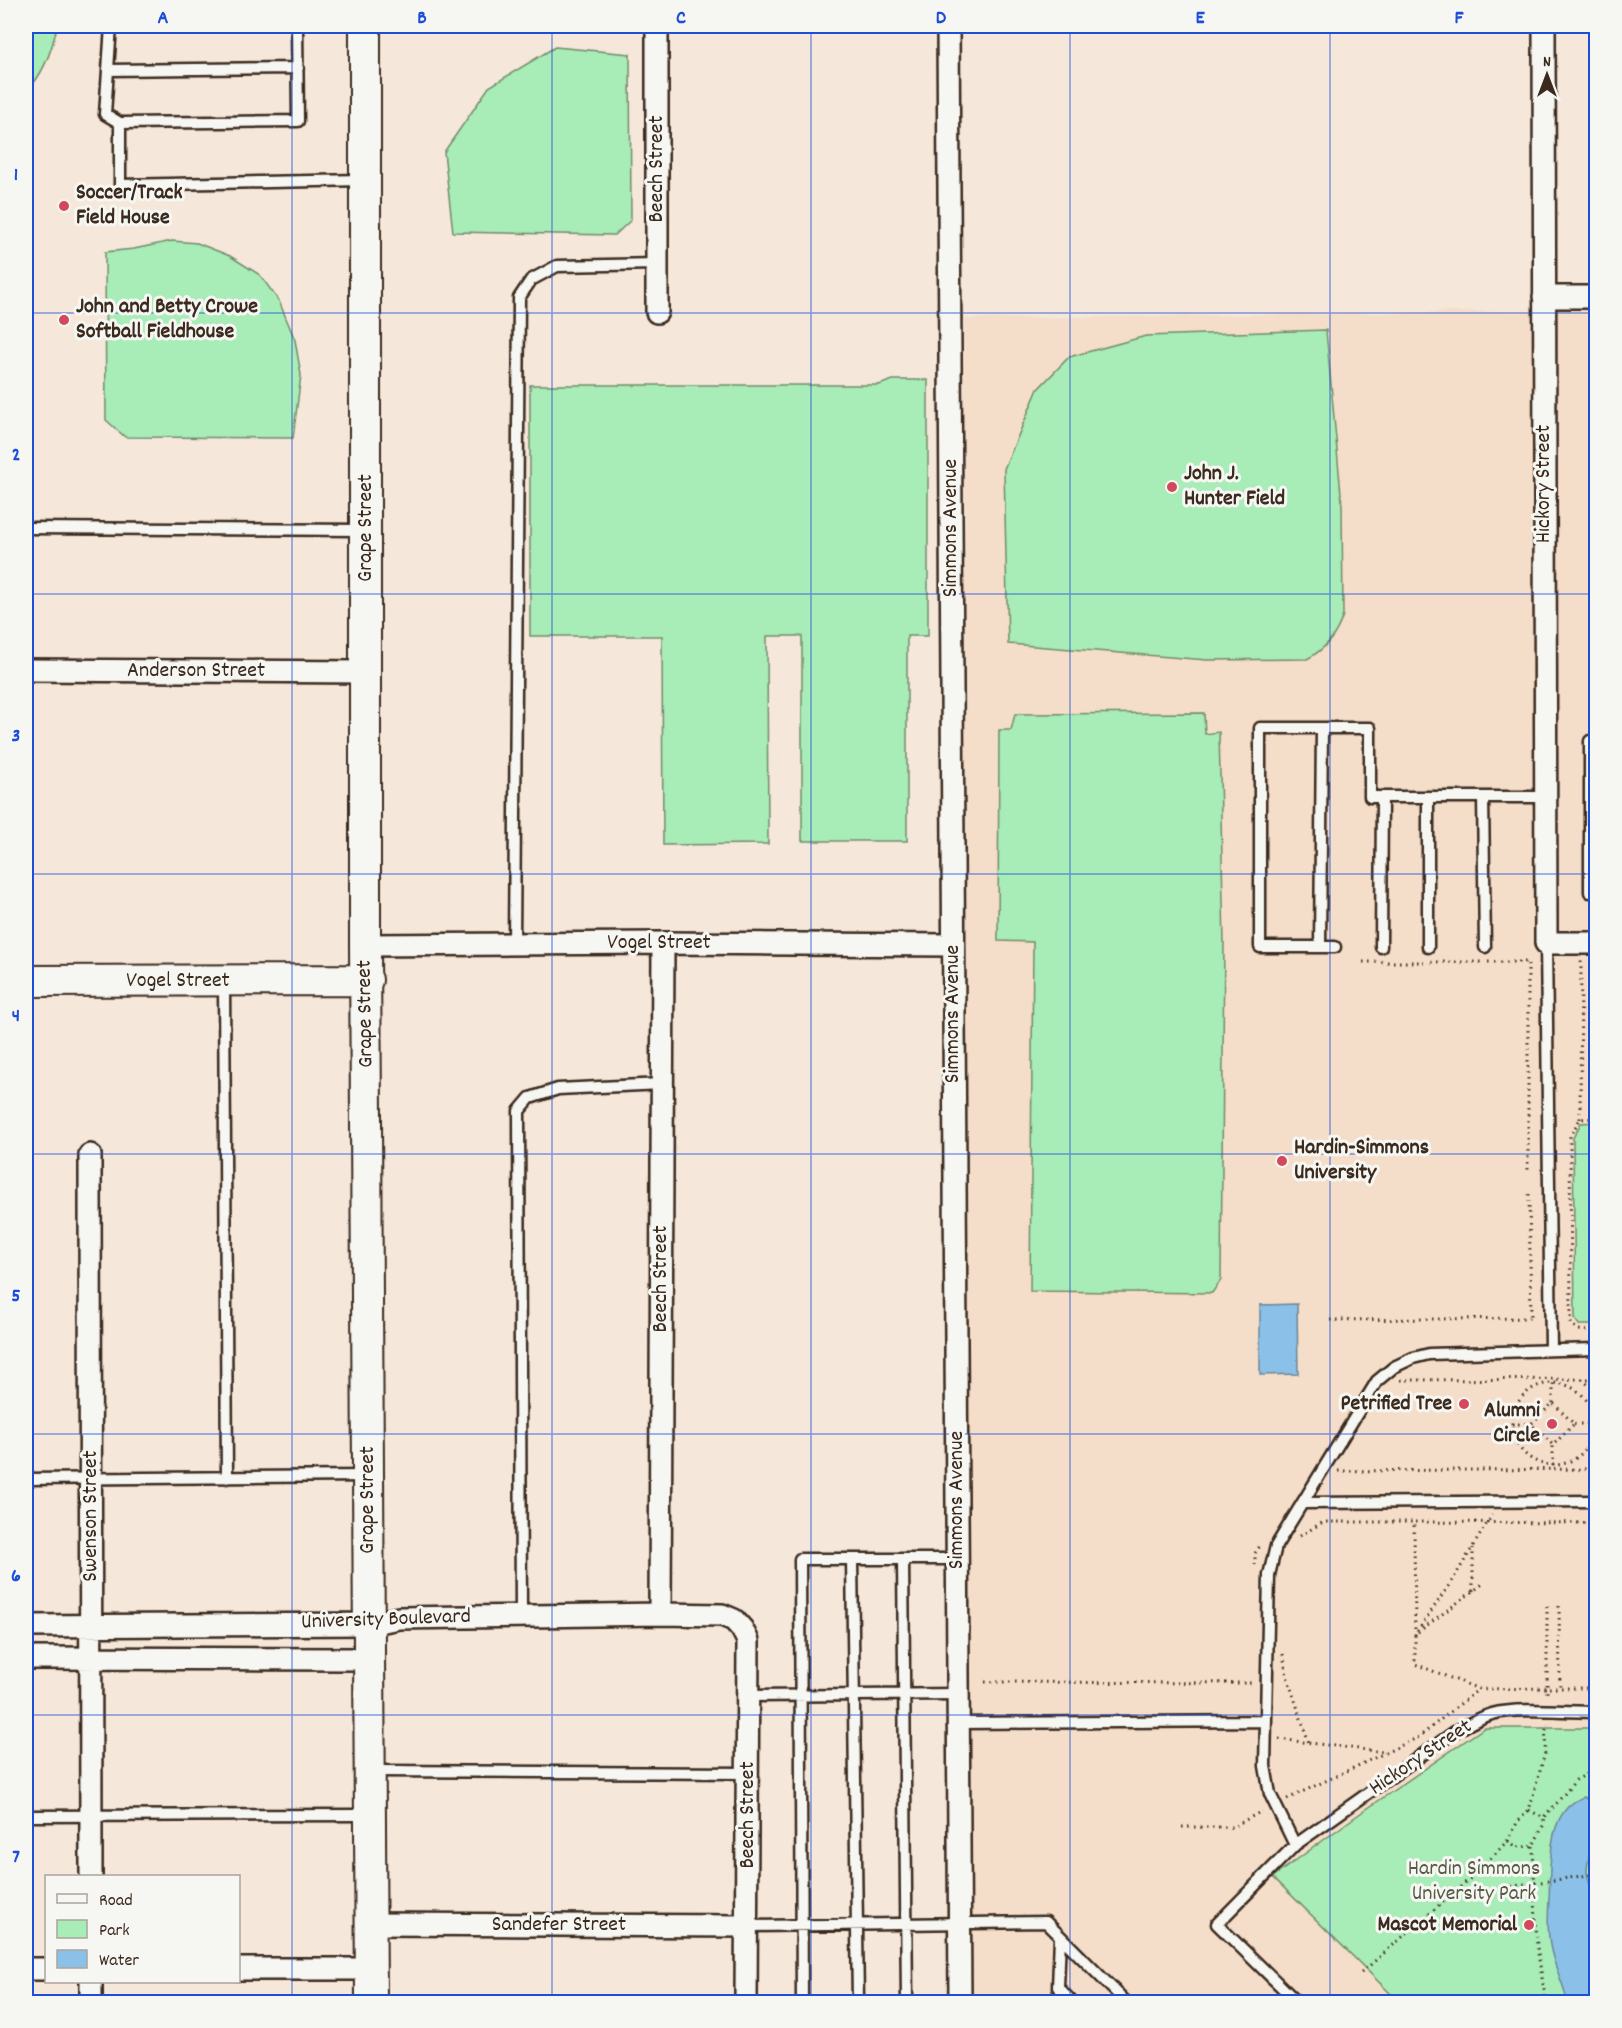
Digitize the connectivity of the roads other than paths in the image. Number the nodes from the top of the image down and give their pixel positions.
1 (111, 26) edge
2 (297, 26) edge
3 (365, 26) edge
4 (657, 26) edge
5 (948, 26) edge
6 (1544, 26) edge
7 (298, 68) junction
8 (108, 70) junction
9 (120, 123) junction
10 (365, 180) junction
11 (657, 264) junction
12 (1544, 297) junction
13 (1596, 297) edge
14 (657, 312) dead end
15 (26, 528) edge
16 (366, 530) junction
17 (26, 670) edge
18 (366, 672) junction
19 (1322, 728) junction
20 (1596, 741) edge
21 (1593, 788) edge
22 (1382, 797) junction
23 (1428, 797) junction
24 (1483, 797) junction
25 (1546, 797) junction
26 (1593, 839) edge
27 (1596, 892) edge
28 (663, 943) junction
29 (1546, 943) junction
30 (514, 944) junction
31 (365, 945) junction
32 (953, 945) junction
33 (1320, 947) junction
34 (1335, 947) dead end
35 (1381, 947) dead end
36 (1428, 947) dead end
37 (1485, 947) dead end
38 (1593, 952) edge
39 (224, 980) junction
40 (367, 980) junction
41 (26, 981) edge
42 (662, 1084) junction
43 (90, 1155) dead end
44 (1596, 1349) edge
45 (1551, 1350) junction
46 (368, 1476) junction
47 (226, 1478) junction
48 (26, 1479) edge
49 (91, 1479) junction
50 (1596, 1501) edge
51 (1303, 1503) junction
52 (852, 1559) junction
53 (903, 1559) junction
54 (957, 1559) junction
55 (660, 1614) junction
56 (521, 1616) junction
57 (369, 1624) junction
58 (26, 1626) edge
59 (91, 1626) junction
60 (742, 1629) joint
61 (91, 1657) junction
62 (26, 1658) edge
63 (369, 1659) junction
64 (904, 1694) junction
65 (958, 1694) junction
66 (801, 1695) junction
67 (854, 1695) junction
68 (748, 1696) junction
69 (1596, 1712) edge
70 (1266, 1721) junction
71 (958, 1723) junction
72 (370, 1771) junction
73 (748, 1773) junction
74 (370, 1815) junction
75 (26, 1816) edge
76 (91, 1816) junction
77 (1295, 1845) junction
78 (91, 1875) edge
79 (960, 1922) junction
80 (906, 1923) junction
81 (370, 1924) junction
82 (857, 1924) junction
83 (802, 1925) junction
84 (748, 1926) junction
85 (1060, 1937) junction
86 (26, 1969) edge
87 (45, 1969) edge
88 (240, 1969) edge
89 (370, 1969) junction
90 (91, 1983) edge
91 (91, 2002) edge
92 (371, 2002) edge
93 (747, 2002) edge
94 (802, 2002) edge
95 (858, 2002) edge
96 (907, 2002) edge
97 (960, 2002) edge
98 (1072, 2002) edge
99 (1126, 2002) edge
100 (1297, 2002) edge

1 - 8 lane
2 - 7 lane
3 - 10 street, Grape Street
4 - 11 street, Beech Street
5 - 32 street, Simmons Avenue
6 - 12 street, Hickory Street
7 - 8 lane
7 - 9 lane
8 - 9 lane
9 - 10 lane
10 - 16 street, Grape Street
11 - 14 street, Beech Street
11 - 30 lane
12 - 13 street
12 - 25 street, Hickory Street
15 - 16 lane
16 - 18 street, Grape Street
17 - 18 street, Anderson Street
18 - 31 street, Grape Street
19 - 22 lane
19 - 33 lane
19 - 33 lane
20 - 21 lane
21 - 26 lane
22 - 23 lane
22 - 35 lane
23 - 24 lane
23 - 36 lane
24 - 25 lane
24 - 37 lane
25 - 29 street, Hickory Street
26 - 27 lane
28 - 30 street, Vogel Street
28 - 32 street, Vogel Street
28 - 42 street, Beech Street
29 - 38 street
29 - 45 lane
30 - 31 street, Vogel Street
31 - 40 street, Grape Street
32 - 54 street, Simmons Avenue
33 - 34 lane
39 - 40 street, Vogel Street
39 - 41 street, Vogel Street
39 - 47 lane
40 - 46 street, Grape Street
42 - 55 street, Beech Street
42 - 56 lane
43 - 49 street, Swenson Street
44 - 45 lane
45 - 51 lane
46 - 47 lane
46 - 57 street, Grape Street
47 - 49 lane
48 - 49 lane
49 - 59 street, Swenson Street
50 - 51 lane
51 - 70 lane
52 - 53 lane
52 - 66 lane
52 - 67 lane
53 - 54 lane
53 - 64 lane
54 - 65 street, Simmons Avenue
55 - 56 street, University Boulevard
55 - 60 street, University Boulevard
56 - 57 street, University Boulevard
57 - 59 street, University Boulevard
57 - 63 street, Grape Street
58 - 59 street, University Boulevard
59 - 61 street, Swenson Street
60 - 68 street, Beech Street
61 - 62 street, University Boulevard
61 - 63 street, University Boulevard
61 - 76 street, Swenson Street
63 - 72 street, Grape Street
64 - 65 lane
64 - 67 lane
64 - 80 lane
65 - 71 street, Simmons Avenue
66 - 67 lane
66 - 68 lane
66 - 83 lane
67 - 82 lane
68 - 73 street, Beech Street
69 - 77 lane, Hickory Street
70 - 71 lane
70 - 77 lane
71 - 79 street, Simmons Avenue
72 - 73 lane
72 - 74 street, Grape Street
73 - 84 street, Beech Street
74 - 76 lane
74 - 81 street, Grape Street
75 - 76 lane
76 - 78 street, Swenson Street
77 - 100 lane, Hickory Street
79 - 80 lane
79 - 85 lane
79 - 97 street, Simmons Avenue
80 - 82 lane
80 - 96 lane
81 - 84 street, Sandefer Street
81 - 89 street, Grape Street
82 - 83 lane
82 - 95 lane
83 - 84 lane
83 - 94 lane
84 - 93 street, Beech Street
85 - 98 lane
85 - 99 lane
86 - 87 street
88 - 89 street
89 - 92 street, Grape Street
90 - 91 street

